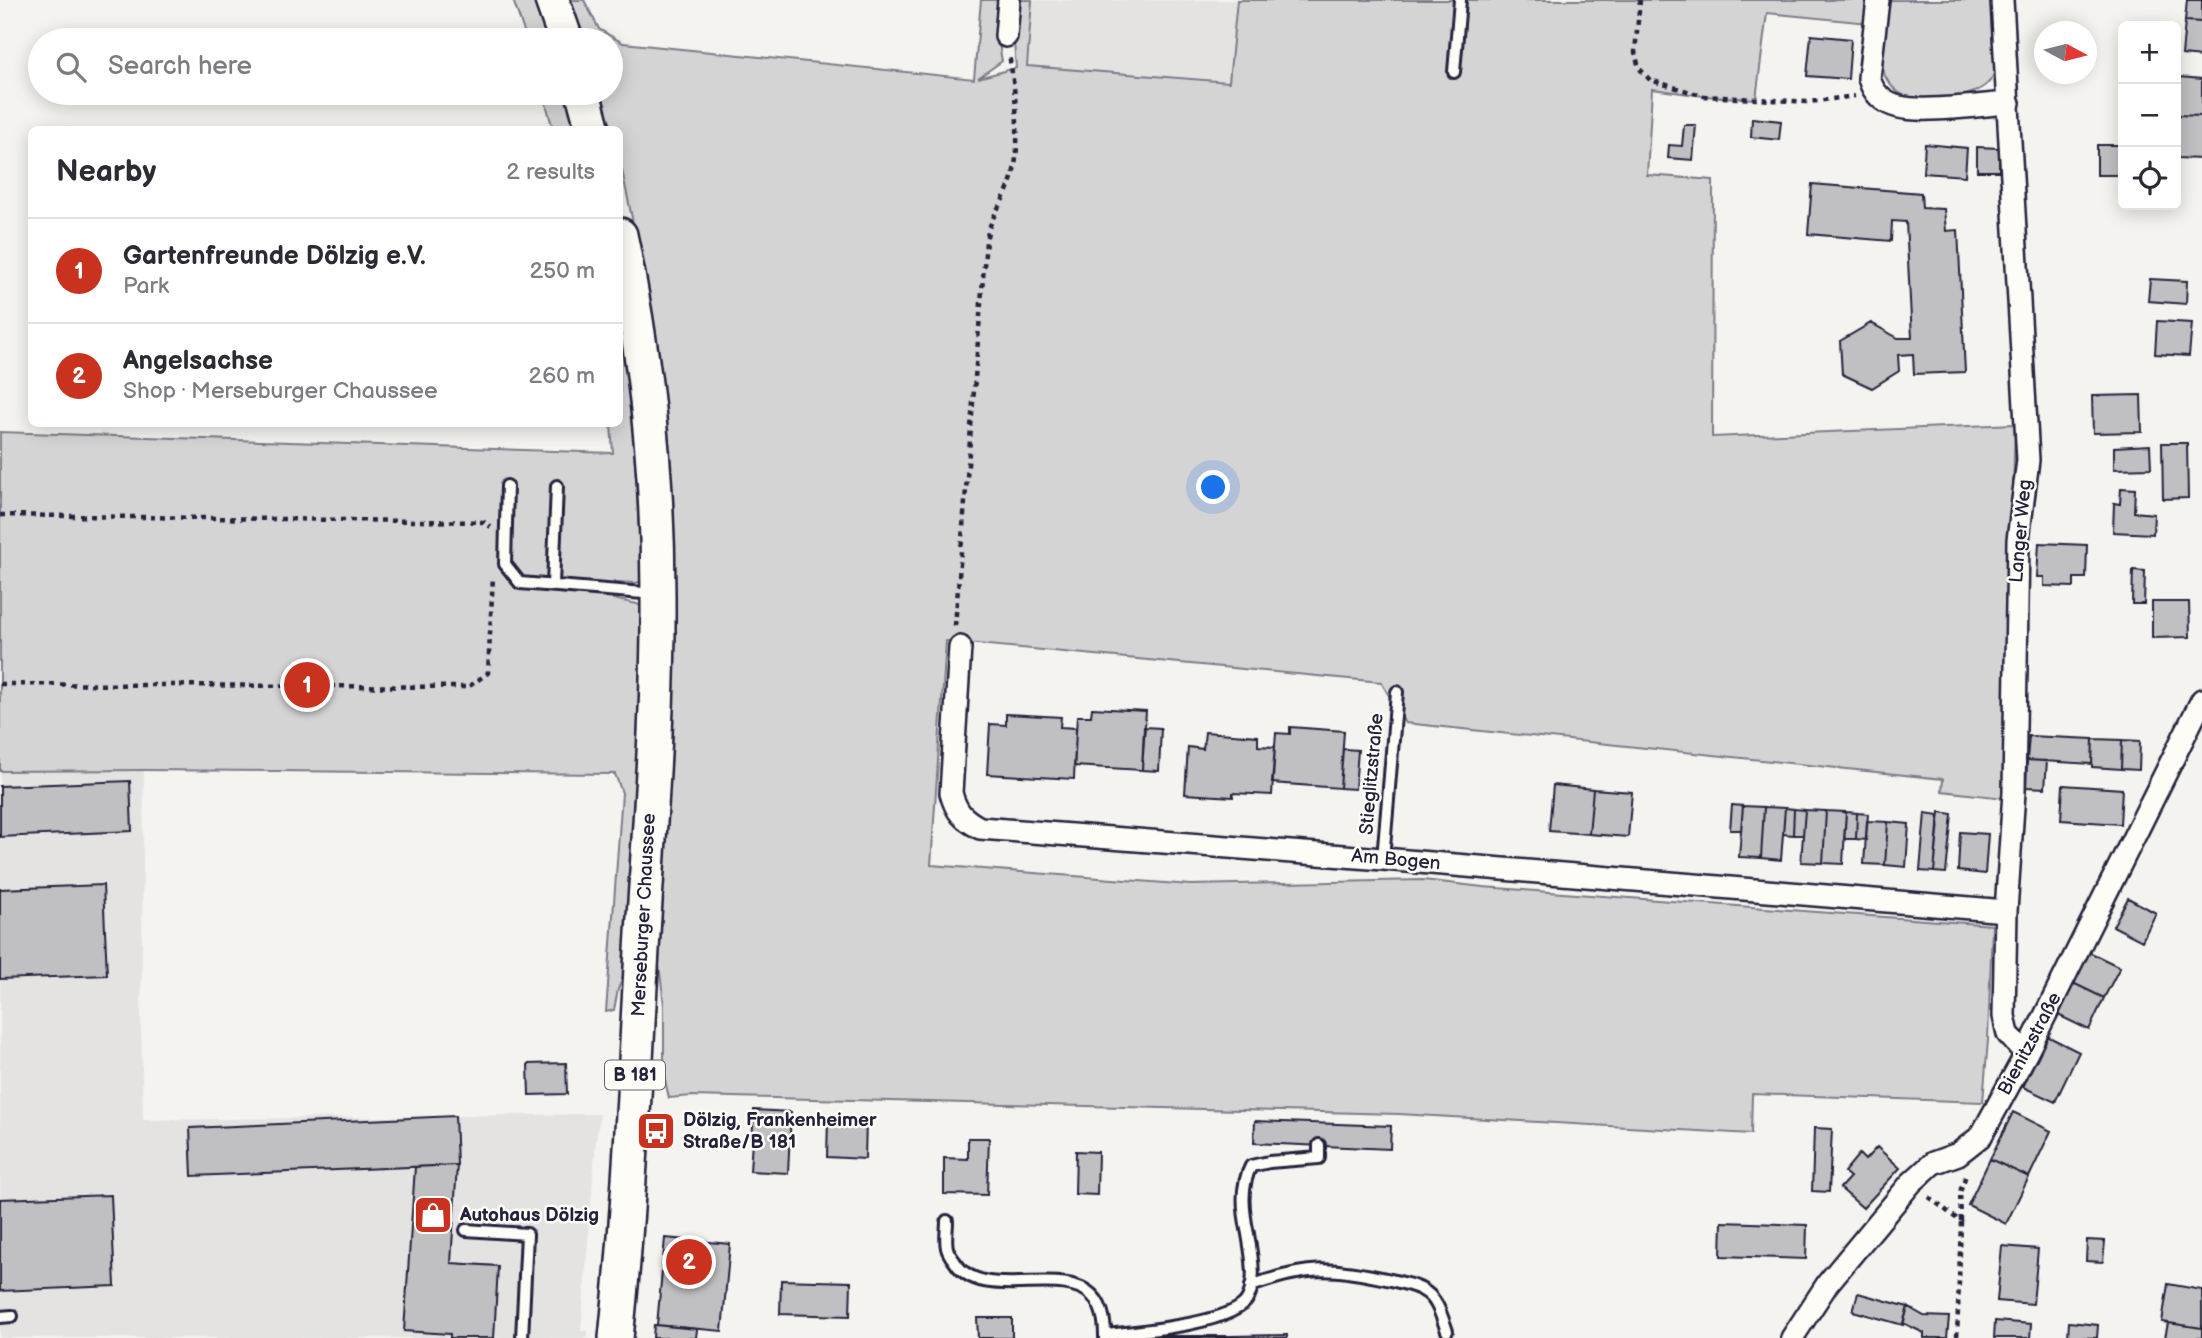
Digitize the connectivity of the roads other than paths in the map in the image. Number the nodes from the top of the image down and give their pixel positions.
1 (552, 0) edge
2 (1009, 0) edge
3 (1460, 0) edge
4 (1878, 0) edge
5 (2002, 0) edge
6 (562, 28) edge
7 (1006, 36) road end
8 (1454, 72) dead end
9 (2009, 103) junction
10 (586, 105) edge
11 (592, 126) edge
12 (623, 252) edge
13 (507, 486) dead end
14 (557, 486) dead end
15 (553, 585) junction
16 (658, 595) junction
17 (960, 647) road end
18 (1396, 692) dead end
19 (2202, 700) edge
20 (1383, 859) junction
21 (2006, 911) junction
22 (2026, 1054) junction
23 (1319, 1145) dead end
24 (947, 1221) dead end
25 (466, 1230) dead end
26 (1251, 1286) junction
27 (12, 1316) dead end
28 (0, 1317) edge
29 (1447, 1331) dead end
30 (1105, 1337) edge
31 (522, 1338) edge
32 (616, 1338) edge
33 (1792, 1338) edge

1 - 6 main road
2 - 7 street
3 - 8 lane
4 - 9 street
5 - 9 street, Langer Weg
9 - 21 street, Langer Weg
10 - 11 main road
12 - 16 main road, Merseburger Chaussee / B 181
13 - 15 lane
14 - 15 lane
15 - 16 lane
16 - 32 main road, Merseburger Chaussee / B 181
17 - 20 street, Am Bogen
18 - 20 lane, Stieglitzstraße
19 - 22 street, Bienitzstraße
20 - 21 street, Am Bogen
21 - 22 street, Langer Weg
22 - 33 street, Bienitzstraße
23 - 26 lane
24 - 30 lane
25 - 31 lane
26 - 29 lane
26 - 30 lane
27 - 28 lane

